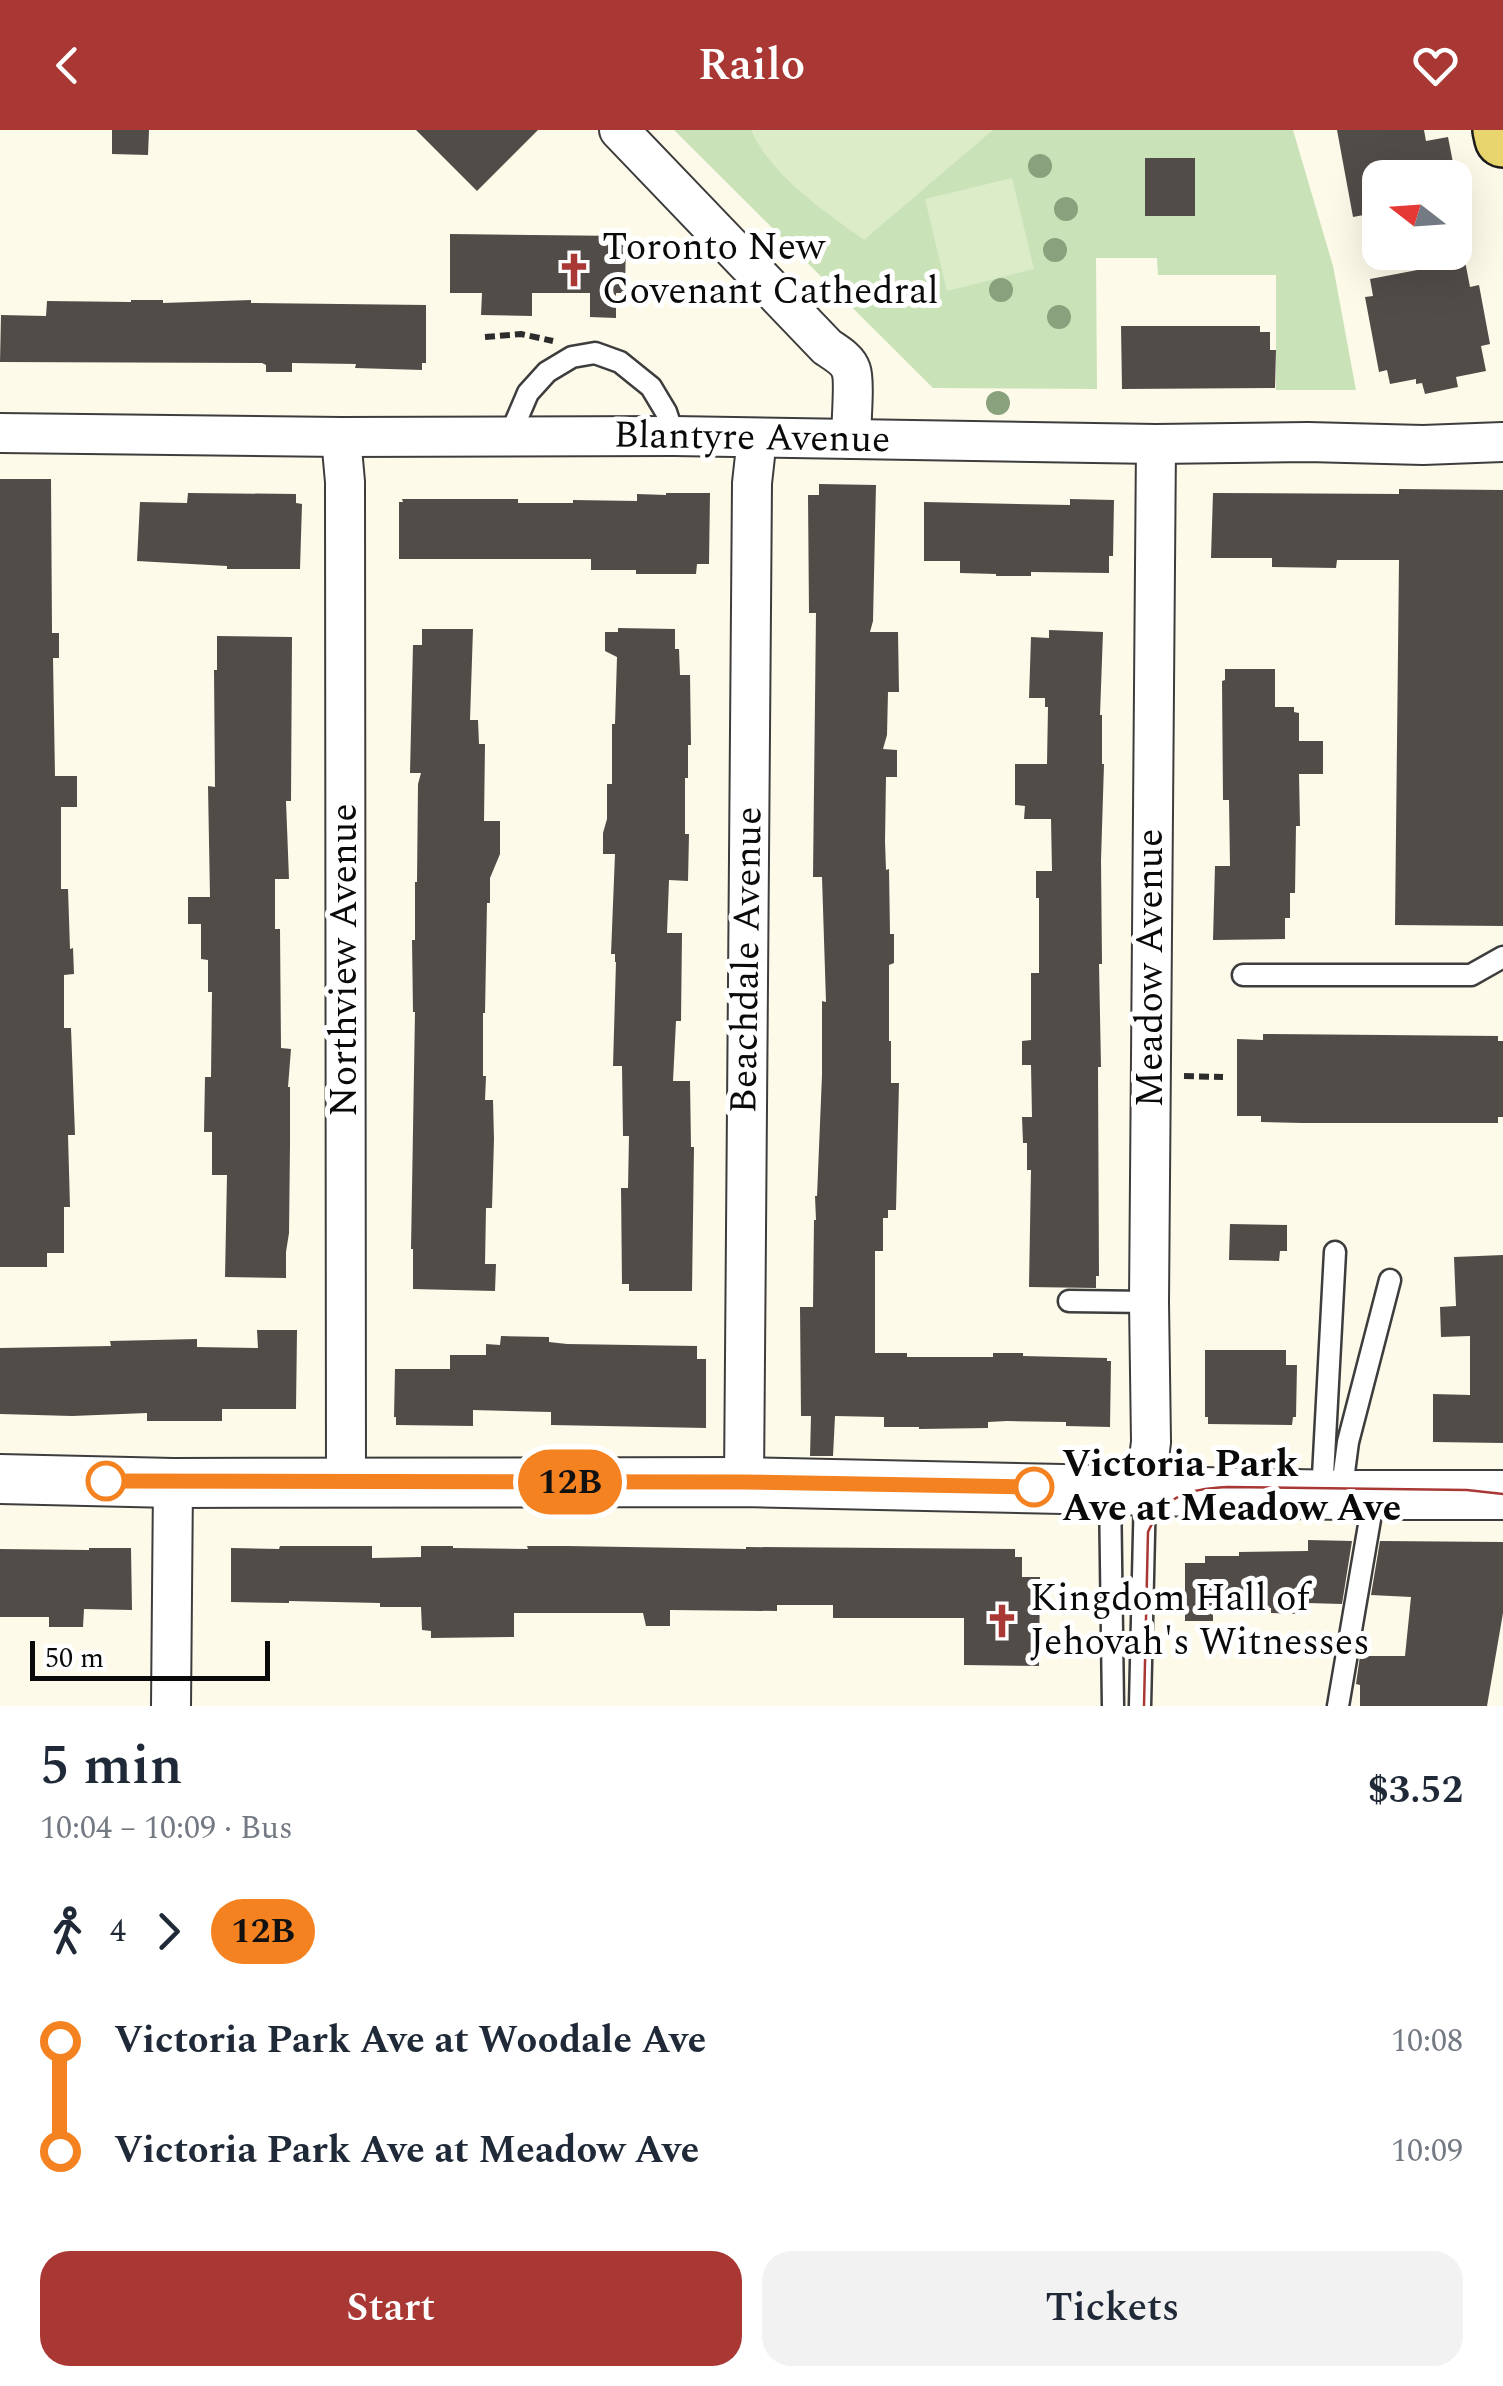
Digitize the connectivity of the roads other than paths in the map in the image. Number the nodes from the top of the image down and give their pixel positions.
1 (619, 130) edge
2 (1502, 130) edge
3 (1503, 139) edge
4 (0, 433) edge
5 (510, 435) junction
6 (674, 436) junction
7 (342, 437) junction
8 (757, 438) junction
9 (852, 438) junction
10 (1503, 442) edge
11 (1156, 444) junction
12 (1503, 957) edge
13 (1242, 974) dead end
14 (1335, 1252) dead end
15 (1390, 1280) dead end
16 (1069, 1301) dead end
17 (1148, 1302) junction
18 (0, 1480) edge
19 (173, 1482) junction
20 (346, 1482) junction
21 (744, 1482) junction
22 (1127, 1490) junction
23 (1346, 1495) junction
24 (1503, 1495) edge
25 (171, 1706) edge
26 (1113, 1706) edge
27 (1140, 1706) edge
28 (1338, 1706) edge

1 - 9 street
2 - 3 main road
4 - 7 street, Blantyre Avenue
5 - 6 street, Blantyre Avenue
5 - 6 lane
5 - 7 street, Blantyre Avenue
6 - 8 street, Blantyre Avenue
7 - 20 street, Northview Avenue
8 - 9 street, Blantyre Avenue
8 - 21 street, Beachdale Avenue
9 - 11 street, Blantyre Avenue
10 - 11 street, Blantyre Avenue
11 - 17 street, Meadow Avenue
12 - 13 lane
14 - 23 lane
15 - 23 lane
16 - 17 lane
17 - 22 street, Meadow Avenue
18 - 19 street
19 - 20 street
19 - 25 street
20 - 21 street
21 - 22 street
22 - 23 street
22 - 26 lane
22 - 27 lane
23 - 24 street
23 - 28 lane

